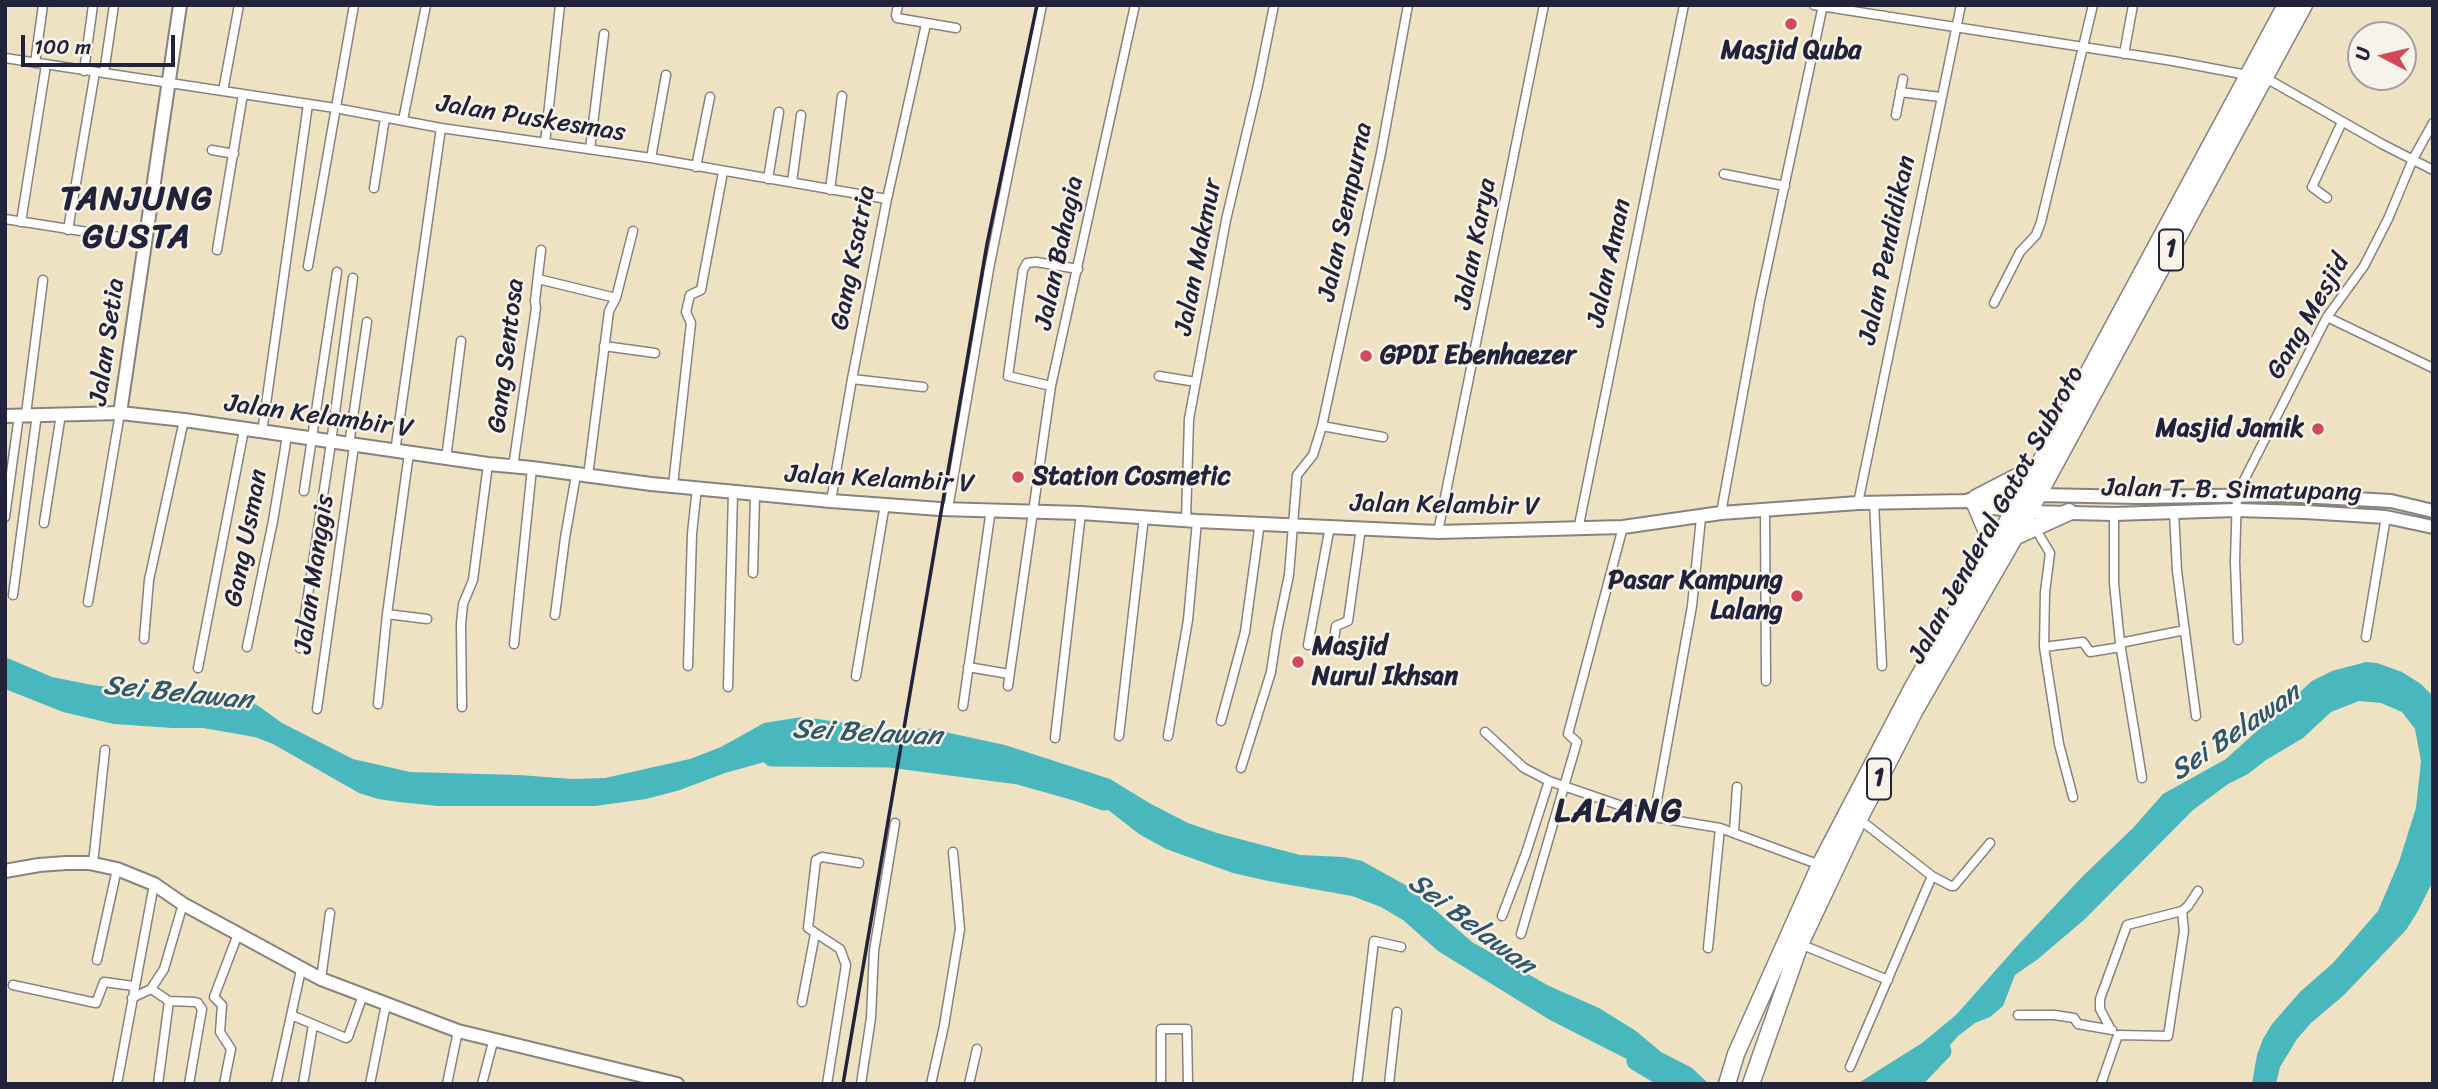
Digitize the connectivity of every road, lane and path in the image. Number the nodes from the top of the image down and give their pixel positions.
1 (43, 5) edge
2 (93, 5) edge
3 (114, 5) edge
4 (180, 5) edge
5 (239, 5) edge
6 (354, 5) edge
7 (426, 5) edge
8 (560, 5) edge
9 (898, 5) edge
10 (1042, 5) edge
11 (1135, 5) edge
12 (1274, 5) edge
13 (1408, 5) edge
14 (1544, 5) edge
15 (1684, 5) edge
16 (1961, 5) edge
17 (2093, 5) edge
18 (2133, 5) edge
19 (2286, 5) edge
20 (2304, 5) edge
21 (1820, 6) edge
22 (926, 24) junction
23 (1956, 27) junction
24 (956, 28) dead end
25 (604, 34) dead end
26 (2084, 48) junction
27 (2124, 54) junction
28 (5, 58) edge
29 (35, 63) junction
30 (47, 65) junction
31 (84, 71) junction
32 (99, 73) junction
33 (666, 75) dead end
34 (2247, 75) junction
35 (2264, 77) junction
36 (1903, 79) dead end
37 (168, 83) junction
38 (223, 91) junction
39 (1900, 92) junction
40 (243, 94) junction
41 (842, 96) dead end
42 (710, 97) dead end
43 (1940, 97) junction
44 (308, 104) junction
45 (335, 108) junction
46 (779, 112) dead end
47 (801, 115) dead end
48 (1896, 116) dead end
49 (385, 118) junction
50 (403, 120) junction
51 (2342, 122) junction
52 (2433, 123) edge
53 (442, 128) junction
54 (2227, 129) junction
55 (545, 142) junction
56 (590, 149) junction
57 (212, 150) dead end
58 (234, 154) junction
59 (651, 158) junction
60 (2413, 159) junction
61 (696, 167) junction
62 (2433, 170) edge
63 (723, 172) junction
64 (1724, 174) dead end
65 (768, 179) junction
66 (792, 182) junction
67 (1785, 186) junction
68 (374, 188) dead end
69 (830, 190) junction
70 (887, 198) junction
71 (2327, 198) dead end
72 (5, 219) edge
73 (21, 222) junction
74 (68, 230) junction
75 (633, 230) dead end
76 (145, 241) junction
77 (217, 250) dead end
78 (541, 250) dead end
79 (308, 266) dead end
80 (1078, 269) junction
81 (337, 272) dead end
82 (353, 278) dead end
83 (538, 279) junction
84 (43, 281) dead end
85 (615, 298) junction
86 (1994, 303) dead end
87 (2327, 317) junction
88 (367, 322) dead end
89 (460, 341) dead end
90 (604, 346) junction
91 (655, 353) dead end
92 (2433, 368) edge
93 (1159, 376) dead end
94 (852, 379) junction
95 (1196, 382) junction
96 (1051, 386) junction
97 (923, 387) dead end
98 (120, 413) junction
99 (61, 414) junction
100 (27, 415) junction
101 (5, 416) edge
102 (184, 420) junction
103 (1322, 426) junction
104 (244, 430) junction
105 (262, 433) junction
106 (287, 436) junction
107 (1383, 437) dead end
108 (312, 440) junction
109 (331, 443) junction
110 (351, 445) junction
111 (395, 452) junction
112 (409, 453) junction
113 (446, 459) junction
114 (488, 464) junction
115 (2038, 466) junction
116 (513, 467) junction
117 (532, 468) junction
118 (582, 475) junction
119 (673, 485) junction
120 (697, 487) junction
121 (304, 491) dead end
122 (733, 492) junction
123 (2237, 494) junction
124 (755, 495) junction
125 (2031, 495) junction
126 (831, 501) junction
127 (1973, 501) junction
128 (1874, 502) junction
129 (1858, 503) junction
130 (885, 504) junction
131 (948, 509) junction
132 (991, 509) junction
133 (1765, 510) junction
134 (2236, 510) junction
135 (2433, 510) edge
136 (1034, 511) junction
137 (2069, 512) joint
138 (2174, 512) junction
139 (1081, 513) junction
140 (1721, 513) junction
141 (2114, 514) junction
142 (5, 516) edge
143 (1144, 517) junction
144 (2026, 517) junction
145 (2386, 517) junction
146 (1701, 518) junction
147 (1192, 520) junction
148 (1260, 522) junction
149 (44, 523) dead end
150 (1294, 526) junction
151 (1330, 526) junction
152 (1623, 527) junction
153 (2433, 527) edge
154 (1361, 528) junction
155 (1578, 530) junction
156 (1438, 532) junction
157 (1993, 546) junction
158 (753, 573) dead end
159 (13, 595) dead end
160 (88, 602) dead end
161 (387, 614) junction
162 (555, 615) dead end
163 (427, 620) dead end
164 (2185, 630) junction
165 (2366, 638) dead end
166 (144, 639) dead end
167 (2238, 640) dead end
168 (514, 644) dead end
169 (1308, 645) dead end
170 (2121, 645) junction
171 (1333, 646) dead end
172 (247, 647) dead end
173 (300, 648) dead end
174 (2044, 648) junction
175 (688, 666) dead end
176 (1882, 666) dead end
177 (968, 667) junction
178 (198, 668) dead end
179 (1009, 674) junction
180 (856, 676) dead end
181 (1766, 681) dead end
182 (1008, 686) dead end
183 (728, 688) dead end
184 (378, 705) dead end
185 (963, 706) dead end
186 (462, 707) dead end
187 (317, 709) dead end
188 (2196, 716) dead end
189 (1221, 722) dead end
190 (1486, 732) dead end
191 (1119, 736) dead end
192 (1168, 736) dead end
193 (1055, 738) dead end
194 (105, 750) dead end
195 (1241, 768) dead end
196 (2142, 778) dead end
197 (1549, 781) junction
198 (1565, 787) junction
199 (1737, 787) dead end
200 (2073, 797) dead end
201 (1654, 817) junction
202 (1859, 819) junction
203 (895, 823) dead end
204 (1720, 828) junction
205 (1734, 832) junction
206 (1990, 843) dead end
207 (953, 852) dead end
208 (859, 863) dead end
209 (93, 864) junction
210 (1820, 865) junction
211 (117, 869) junction
212 (5, 872) edge
213 (1932, 876) junction
214 (154, 884) junction
215 (2198, 891) dead end
216 (183, 904) junction
217 (2182, 911) junction
218 (330, 913) dead end
219 (1502, 916) dead end
220 (238, 934) junction
221 (815, 934) junction
222 (1521, 934) dead end
223 (1800, 944) junction
224 (1401, 947) dead end
225 (1708, 948) dead end
226 (97, 960) dead end
227 (301, 970) junction
228 (321, 979) junction
229 (1888, 980) junction
230 (13, 985) dead end
231 (133, 986) junction
232 (151, 989) junction
233 (363, 995) junction
234 (132, 998) junction
235 (169, 1000) junction
236 (802, 1002) dead end
237 (386, 1004) junction
238 (1397, 1012) dead end
239 (291, 1015) junction
240 (2018, 1015) dead end
241 (313, 1025) junction
242 (2110, 1028) junction
243 (458, 1031) junction
244 (2118, 1035) junction
245 (495, 1038) junction
246 (977, 1049) dead end
247 (1746, 1057) junction
248 (1850, 1067) dead end
249 (674, 1083) edge
250 (1161, 1083) edge
251 (117, 1084) edge
252 (158, 1084) edge
253 (190, 1084) edge
254 (224, 1084) edge
255 (276, 1084) edge
256 (303, 1084) edge
257 (370, 1084) edge
258 (447, 1084) edge
259 (482, 1084) edge
260 (827, 1084) edge
261 (861, 1084) edge
262 (931, 1084) edge
263 (969, 1084) edge
264 (1169, 1084) edge
265 (1188, 1084) edge
266 (1357, 1084) edge
267 (1389, 1084) edge
268 (1727, 1084) edge
269 (1736, 1084) edge
270 (1751, 1084) edge
271 (2101, 1084) edge

1 - 29 street
2 - 31 street
3 - 32 street
4 - 37 main road, Jalan Setia
5 - 38 street
6 - 45 street
7 - 50 street
8 - 55 street
9 - 22 street
10 - 131 street
11 - 80 street, Jalan Bahagia
12 - 95 street, Jalan Makmur
13 - 103 street, Jalan Sempurna
14 - 156 street, Jalan Karya
15 - 155 street, Jalan Aman
16 - 23 street, Jalan Pendidikan
17 - 26 street
18 - 27 street
19 - 34 highway, Jalan Jenderal Gatot Subroto / 1
20 - 35 highway, Jalan Jenderal Gatot Subroto / 1
21 - 23 street
21 - 67 street
22 - 24 street
22 - 70 street, Gang Ksatria
23 - 26 street
23 - 43 street, Jalan Pendidikan
25 - 56 street
26 - 27 street
26 - 86 street
27 - 34 street
28 - 29 street, Jalan Puskesmas
29 - 30 street, Jalan Puskesmas
30 - 31 street, Jalan Puskesmas
30 - 73 street
31 - 32 street, Jalan Puskesmas
32 - 37 street, Jalan Puskesmas
32 - 74 street
33 - 59 street
34 - 54 highway, Jalan Jenderal Gatot Subroto / 1
35 - 51 street
35 - 54 highway, Jalan Jenderal Gatot Subroto / 1
36 - 39 street
37 - 38 street, Jalan Puskesmas
37 - 76 main road, Jalan Setia
38 - 40 street, Jalan Puskesmas
39 - 43 street
39 - 48 street
40 - 44 street, Jalan Puskesmas
40 - 58 street
41 - 69 street
42 - 61 street
43 - 129 street, Jalan Pendidikan
44 - 45 street, Jalan Puskesmas
44 - 105 street
45 - 49 street, Jalan Puskesmas
45 - 79 street
46 - 65 street
47 - 66 street
49 - 50 street, Jalan Puskesmas
49 - 68 street
50 - 53 street, Jalan Puskesmas
51 - 60 street
51 - 71 street
52 - 60 street, Gang Mesjid
53 - 55 street, Jalan Puskesmas
53 - 111 street
54 - 115 highway, Jalan Jenderal Gatot Subroto / 1
54 - 125 highway, Jalan Jenderal Gatot Subroto / 1
55 - 56 street, Jalan Puskesmas
56 - 59 street, Jalan Puskesmas
57 - 58 street
58 - 77 street
59 - 61 street, Jalan Puskesmas
60 - 62 street
60 - 87 street, Gang Mesjid
61 - 63 street, Jalan Puskesmas
63 - 65 street, Jalan Puskesmas
63 - 119 street
64 - 67 street
65 - 66 street, Jalan Puskesmas
66 - 69 street, Jalan Puskesmas
67 - 140 street
69 - 70 street, Jalan Puskesmas
70 - 94 street, Gang Ksatria
72 - 73 street
73 - 74 street
74 - 76 street
75 - 85 street
76 - 98 main road, Jalan Setia
78 - 83 street, Gang Sentosa
80 - 96 street, Jalan Bahagia
80 - 96 street
81 - 108 street
82 - 109 street
83 - 85 street
83 - 116 street, Gang Sentosa
84 - 100 street
85 - 90 street
87 - 92 street
87 - 123 street, Gang Mesjid
88 - 110 street, Jalan Manggis
89 - 113 street
90 - 91 street
90 - 118 street
93 - 95 street
94 - 97 street
94 - 126 street, Gang Ksatria
95 - 147 street, Jalan Makmur
96 - 136 street, Jalan Bahagia
98 - 99 main road, Jalan Kelambir V
98 - 102 main road, Jalan Kelambir V
98 - 160 street, Jalan Setia
99 - 100 main road, Jalan Kelambir V
99 - 149 street
100 - 101 main road, Jalan Kelambir V
100 - 142 street
100 - 159 street
102 - 104 main road, Jalan Kelambir V
102 - 166 street
103 - 107 street
103 - 150 street, Jalan Sempurna
104 - 105 main road, Jalan Kelambir V
104 - 178 street
105 - 106 main road, Jalan Kelambir V
106 - 108 main road, Jalan Kelambir V
106 - 172 street, Gang Usman
108 - 109 main road, Jalan Kelambir V
108 - 121 street
109 - 110 main road, Jalan Kelambir V
109 - 173 street
110 - 111 main road, Jalan Kelambir V
110 - 187 street, Jalan Manggis
111 - 112 main road, Jalan Kelambir V
112 - 113 main road, Jalan Kelambir V
112 - 161 street
113 - 114 main road, Jalan Kelambir V
114 - 116 main road, Jalan Kelambir V
114 - 186 street
115 - 125 highway, Jalan Jenderal Gatot Subroto / 1
115 - 127 highway
116 - 117 main road, Jalan Kelambir V
117 - 118 main road, Jalan Kelambir V
117 - 168 street
118 - 119 main road, Jalan Kelambir V
118 - 162 street
119 - 120 main road, Jalan Kelambir V
120 - 122 main road, Jalan Kelambir V
120 - 175 street
122 - 124 main road, Jalan Kelambir V
122 - 183 street
123 - 125 main road, Jalan T. B. Simatupang
123 - 134 street
123 - 135 main road, Jalan T. B. Simatupang
124 - 126 main road, Jalan Kelambir V
124 - 158 street
125 - 127 main road, Jalan Kelambir V
125 - 144 highway, Jalan Jenderal Gatot Subroto / 1
126 - 130 main road, Jalan Kelambir V
127 - 128 main road, Jalan Kelambir V
127 - 144 main road, Jalan Kelambir V
127 - 157 highway
128 - 129 main road, Jalan Kelambir V
128 - 176 street
129 - 133 main road, Jalan Kelambir V
130 - 131 main road, Jalan Kelambir V
130 - 180 street
131 - 132 main road, Jalan Kelambir V
132 - 136 main road, Jalan Kelambir V
132 - 177 street
133 - 140 main road, Jalan Kelambir V
133 - 181 street
134 - 138 main road, Jalan T. B. Simatupang
134 - 145 main road, Jalan T. B. Simatupang
134 - 167 street
136 - 139 main road, Jalan Kelambir V
136 - 179 street, Jalan Bahagia
137 - 141 main road, Jalan T. B. Simatupang
137 - 144 highway
138 - 141 main road, Jalan T. B. Simatupang
138 - 164 street
139 - 143 main road, Jalan Kelambir V
139 - 193 street
140 - 146 main road, Jalan Kelambir V
141 - 170 street
143 - 147 main road, Jalan Kelambir V
143 - 191 street
144 - 157 highway, Jalan Jenderal Gatot Subroto / 1
144 - 174 street
144 - 202 highway, Jalan Jenderal Gatot Subroto / 1
145 - 153 main road, Jalan T. B. Simatupang
145 - 165 street
146 - 152 main road, Jalan Kelambir V
146 - 201 street
147 - 148 main road, Jalan Kelambir V
147 - 192 street, Jalan Makmur
148 - 150 main road, Jalan Kelambir V
148 - 189 street
150 - 151 main road, Jalan Kelambir V
150 - 195 street, Jalan Sempurna
151 - 154 main road, Jalan Kelambir V
151 - 169 street
152 - 155 main road, Jalan Kelambir V
152 - 198 street
154 - 156 main road, Jalan Kelambir V
154 - 171 street
155 - 156 main road, Jalan Kelambir V
157 - 210 highway, Jalan Jenderal Gatot Subroto / 1
161 - 163 street
161 - 184 street
164 - 170 street
164 - 188 street
170 - 174 street
170 - 196 street
174 - 200 street
177 - 179 street
177 - 185 street
179 - 182 street, Jalan Bahagia
190 - 197 street
194 - 209 street
197 - 198 street
197 - 219 street
198 - 201 street
198 - 222 street
199 - 205 street
201 - 204 street
202 - 213 street
202 - 223 highway, Jalan Jenderal Gatot Subroto / 1
203 - 261 street
204 - 205 street
204 - 225 street
205 - 210 street
206 - 213 street
207 - 262 street
208 - 221 street
209 - 211 main road
209 - 212 main road
210 - 247 highway, Jalan Jenderal Gatot Subroto / 1
211 - 214 main road
211 - 226 street
213 - 229 street
214 - 216 main road
214 - 231 street
215 - 217 street
216 - 220 main road
216 - 232 street
217 - 242 street
217 - 244 street
218 - 228 street
220 - 227 main road
220 - 254 street
221 - 236 street
221 - 260 street
223 - 229 street
223 - 247 highway, Jalan Jenderal Gatot Subroto / 1
224 - 266 street
227 - 228 main road
227 - 239 street
228 - 233 main road
229 - 248 street
230 - 231 street
231 - 234 street
232 - 234 street
232 - 235 street
233 - 237 main road
233 - 241 street
234 - 251 street
235 - 252 street
235 - 253 street
237 - 243 main road
237 - 257 street
238 - 267 street
239 - 241 street
239 - 255 street
240 - 242 street
241 - 256 street
242 - 244 street
243 - 245 main road
243 - 258 street
244 - 271 street
245 - 249 main road
245 - 259 street
246 - 263 street
247 - 268 highway, 1
247 - 269 highway, 1
247 - 270 highway, 1
250 - 264 street
250 - 265 street

